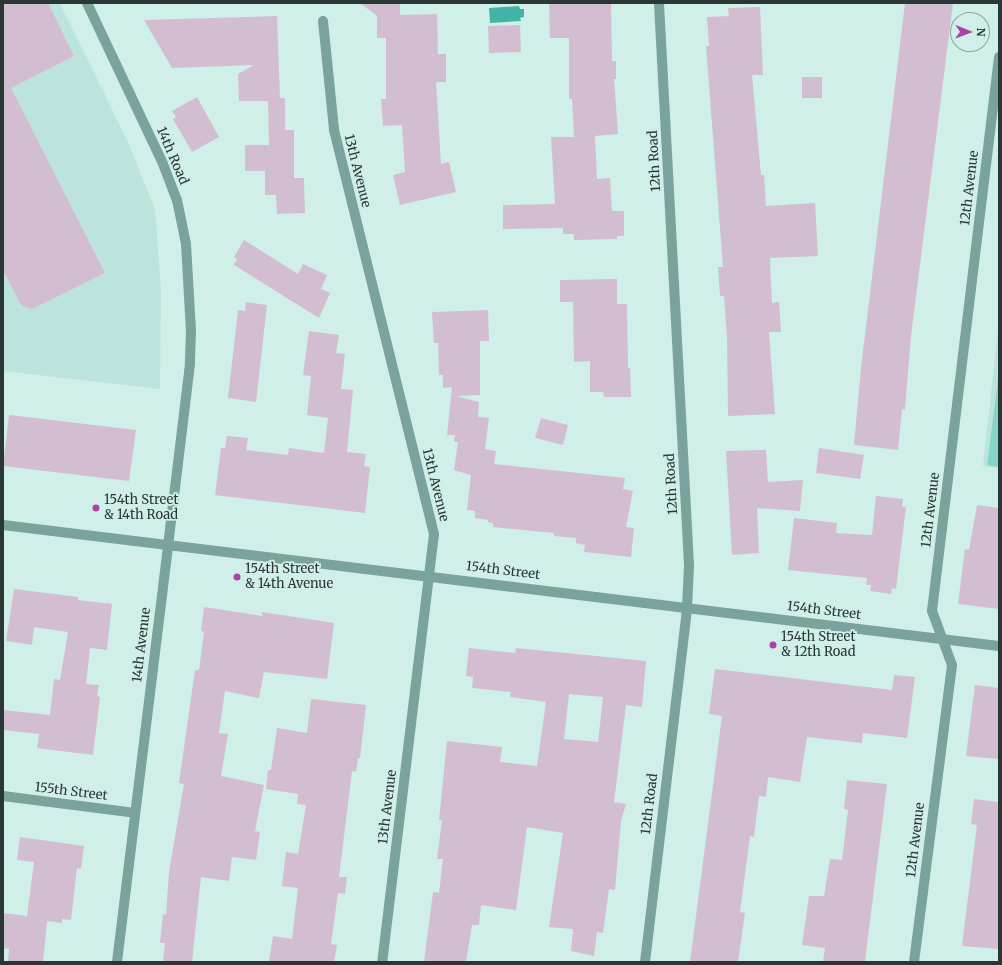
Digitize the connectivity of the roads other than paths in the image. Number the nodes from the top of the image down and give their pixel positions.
1 (87, 3) edge
2 (659, 3) edge
3 (323, 21) dead end
4 (999, 58) edge
5 (191, 331) joint
6 (3, 525) edge
7 (168, 544) junction
8 (430, 575) junction
9 (687, 608) junction
10 (941, 638) junction
11 (999, 646) edge
12 (3, 796) edge
13 (135, 813) junction
14 (117, 962) edge
15 (382, 962) edge
16 (645, 962) edge
17 (914, 962) edge

1 - 5 street, 14th Road
2 - 9 street, 12th Road
3 - 8 street, 13th Avenue
4 - 10 street, 12th Avenue
5 - 7 street, 14th Avenue
6 - 7 street, 154th Street
7 - 8 street, 154th Street
7 - 13 street, 14th Avenue
8 - 9 street, 154th Street
8 - 15 street, 13th Avenue
9 - 10 street, 154th Street
9 - 16 street, 12th Road
10 - 11 street, 154th Street
10 - 17 street, 12th Avenue
12 - 13 street, 155th Street
13 - 14 street, 14th Avenue

